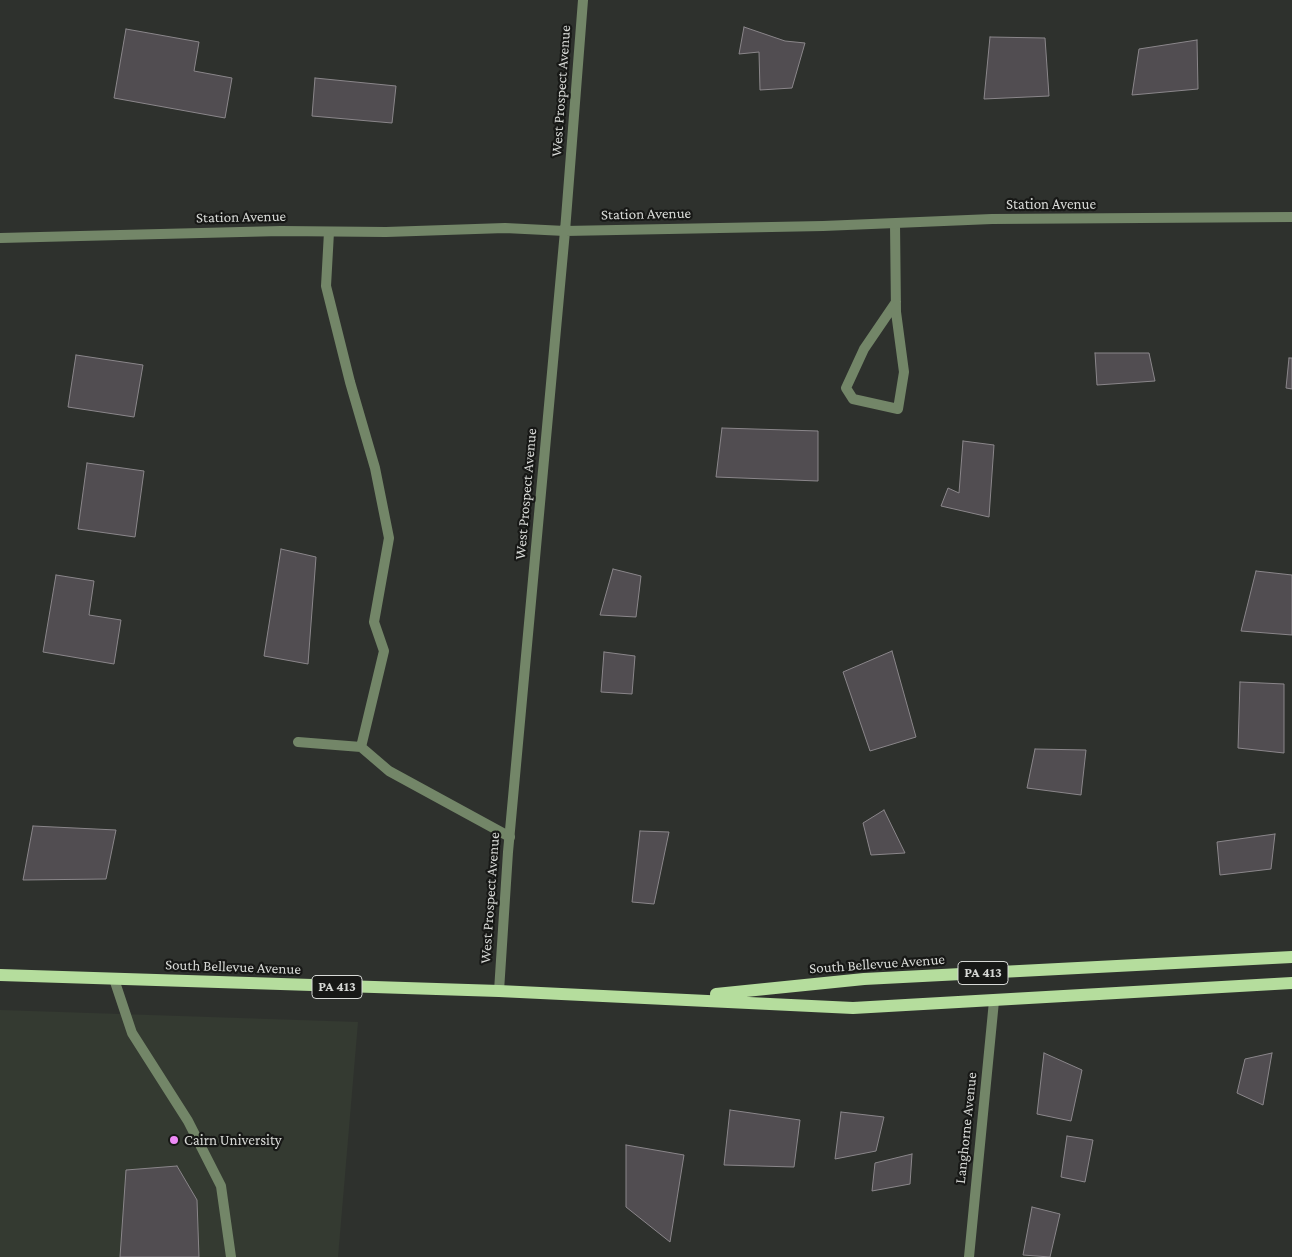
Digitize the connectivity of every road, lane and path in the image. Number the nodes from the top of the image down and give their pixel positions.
1 (583, 0) edge
2 (1292, 217) edge
3 (895, 224) junction
4 (565, 230) junction
5 (329, 232) junction
6 (0, 238) edge
7 (896, 302) junction
8 (298, 742) dead end
9 (361, 747) junction
10 (510, 837) junction
11 (1292, 956) edge
12 (0, 975) edge
13 (114, 979) junction
14 (1292, 983) edge
15 (499, 991) junction
16 (675, 998) junction
17 (994, 1001) junction
18 (231, 1257) edge
19 (969, 1257) edge

1 - 4 street, West Prospect Avenue
2 - 3 street, Station Avenue
3 - 4 street, Station Avenue
3 - 7 street
4 - 5 street, Station Avenue
4 - 10 street, West Prospect Avenue
5 - 6 street, Station Avenue
5 - 9 street
7 - 7 street
8 - 9 street
9 - 10 street
10 - 15 street, West Prospect Avenue
11 - 16 main road, South Bellevue Avenue / PA 413
12 - 13 main road, South Bellevue Avenue / PA 413
13 - 15 main road, South Bellevue Avenue / PA 413
13 - 18 street
14 - 17 main road, South Bellevue Avenue / PA 413
15 - 16 main road, South Bellevue Avenue / PA 413
16 - 17 main road, South Bellevue Avenue / PA 413
17 - 19 street, Langhorne Avenue

